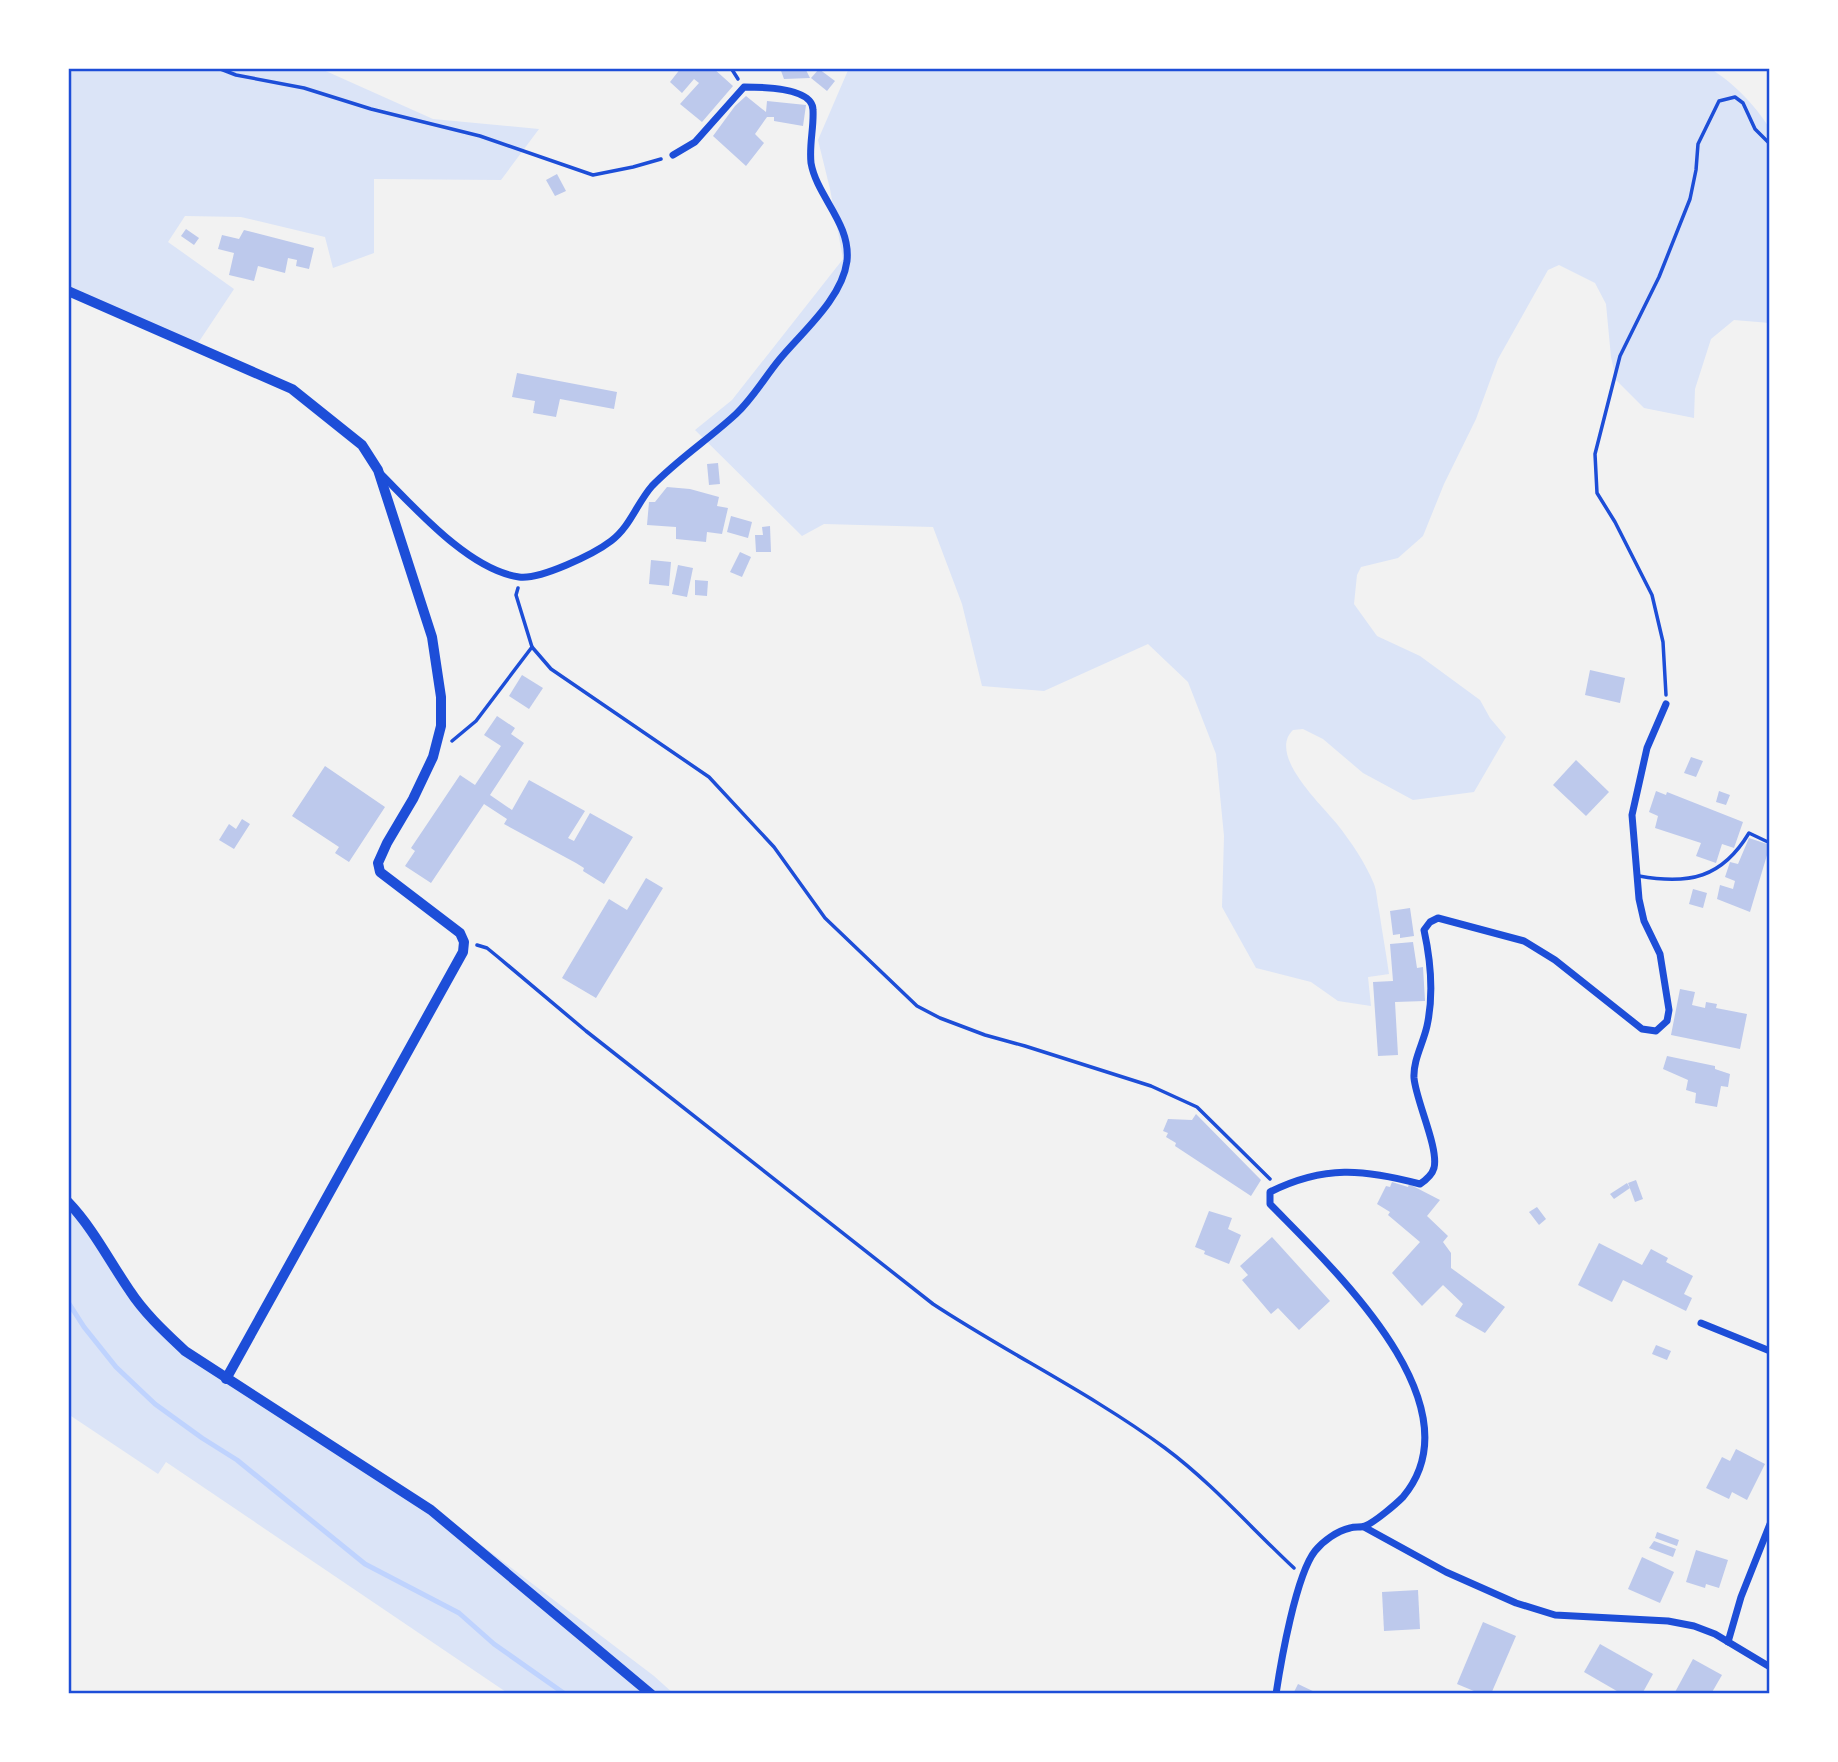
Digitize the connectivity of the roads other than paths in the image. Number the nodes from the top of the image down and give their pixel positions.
1 (673, 155) road end
2 (68, 291) edge
3 (378, 470) junction
4 (1666, 704) road end
5 (1770, 843) edge
6 (1637, 876) junction
7 (68, 1202) edge
8 (1701, 1323) dead end
9 (1770, 1351) edge
10 (226, 1379) junction
11 (1770, 1524) edge
12 (1364, 1527) junction
13 (1728, 1642) junction
14 (1770, 1667) edge
15 (651, 1694) edge
16 (1276, 1694) edge

1 - 3 street
2 - 3 street
3 - 10 street
4 - 6 street
5 - 6 lane
6 - 12 street
7 - 10 street
8 - 9 street
10 - 15 street
11 - 13 street
12 - 13 street
12 - 16 street
13 - 14 street

